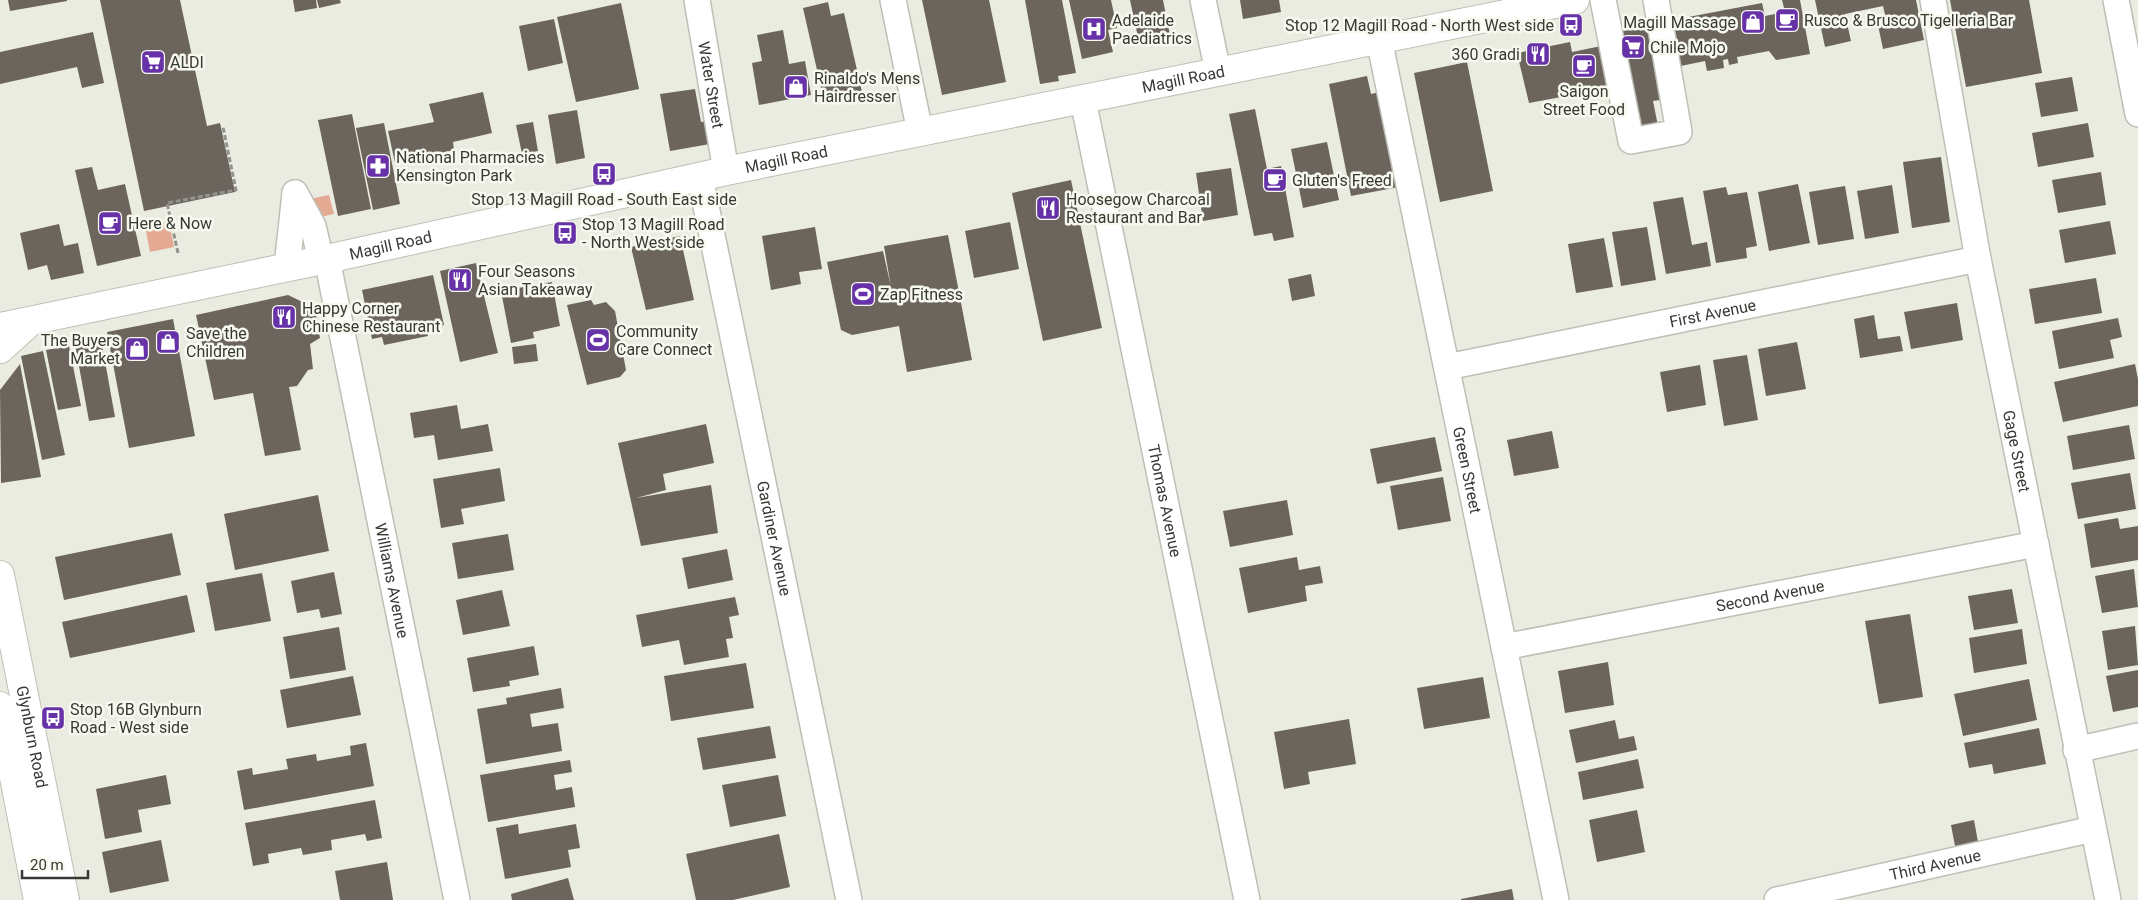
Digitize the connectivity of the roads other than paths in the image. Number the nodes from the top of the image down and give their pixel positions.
1 (697, 0) edge
2 (893, 0) edge
3 (1203, 0) edge
4 (1575, 0) edge
5 (1603, 0) edge
6 (1656, 0) edge
7 (1933, 0) edge
8 (2116, 0) edge
9 (1379, 40) junction
10 (1218, 72) junction
11 (1083, 100) junction
12 (2138, 114) edge
13 (920, 132) junction
14 (726, 171) junction
15 (700, 177) junction
16 (1978, 259) junction
17 (324, 260) junction
18 (287, 267) junction
19 (32, 320) junction
20 (0, 327) edge
21 (0, 349) edge
22 (1447, 367) junction
23 (2036, 544) junction
24 (0, 575) edge
25 (1504, 647) junction
26 (0, 706) edge
27 (2138, 736) edge
28 (2076, 750) junction
29 (2093, 829) junction
30 (43, 860) junction
31 (38, 900) edge
32 (64, 900) edge
33 (457, 900) edge
34 (849, 900) edge
35 (1247, 900) edge
36 (1556, 900) edge
37 (1777, 900) edge
38 (2108, 900) edge

1 - 14 street, Water Street
2 - 13 street
3 - 10 street
4 - 9 main road, Magill Road
5 - 6 street
7 - 16 street, Gage Street
8 - 12 street
9 - 10 main road, Magill Road
9 - 22 street, Green Street
10 - 11 main road, Magill Road
11 - 13 main road, Magill Road
11 - 35 street, Thomas Avenue
13 - 14 main road, Magill Road
14 - 15 main road, Magill Road
15 - 17 main road, Magill Road
15 - 34 street, Gardiner Avenue
16 - 22 street, First Avenue
16 - 23 street, Gage Street
17 - 18 main road, Magill Road
17 - 18 street, Williams Avenue
17 - 33 street, Williams Avenue
18 - 19 main road, Magill Road
19 - 20 main road, Magill Road
19 - 21 main road
22 - 25 street, Green Street
23 - 25 street, Second Avenue
23 - 28 street, Gage Street
24 - 30 main road, Glynburn Road
25 - 36 street, Green Street
26 - 30 main road, Glynburn Road
27 - 28 street
28 - 29 street, Gage Street
29 - 37 street, Third Avenue
29 - 38 street, Gage Street
30 - 31 main road, Glynburn Road
30 - 32 main road, Glynburn Road

